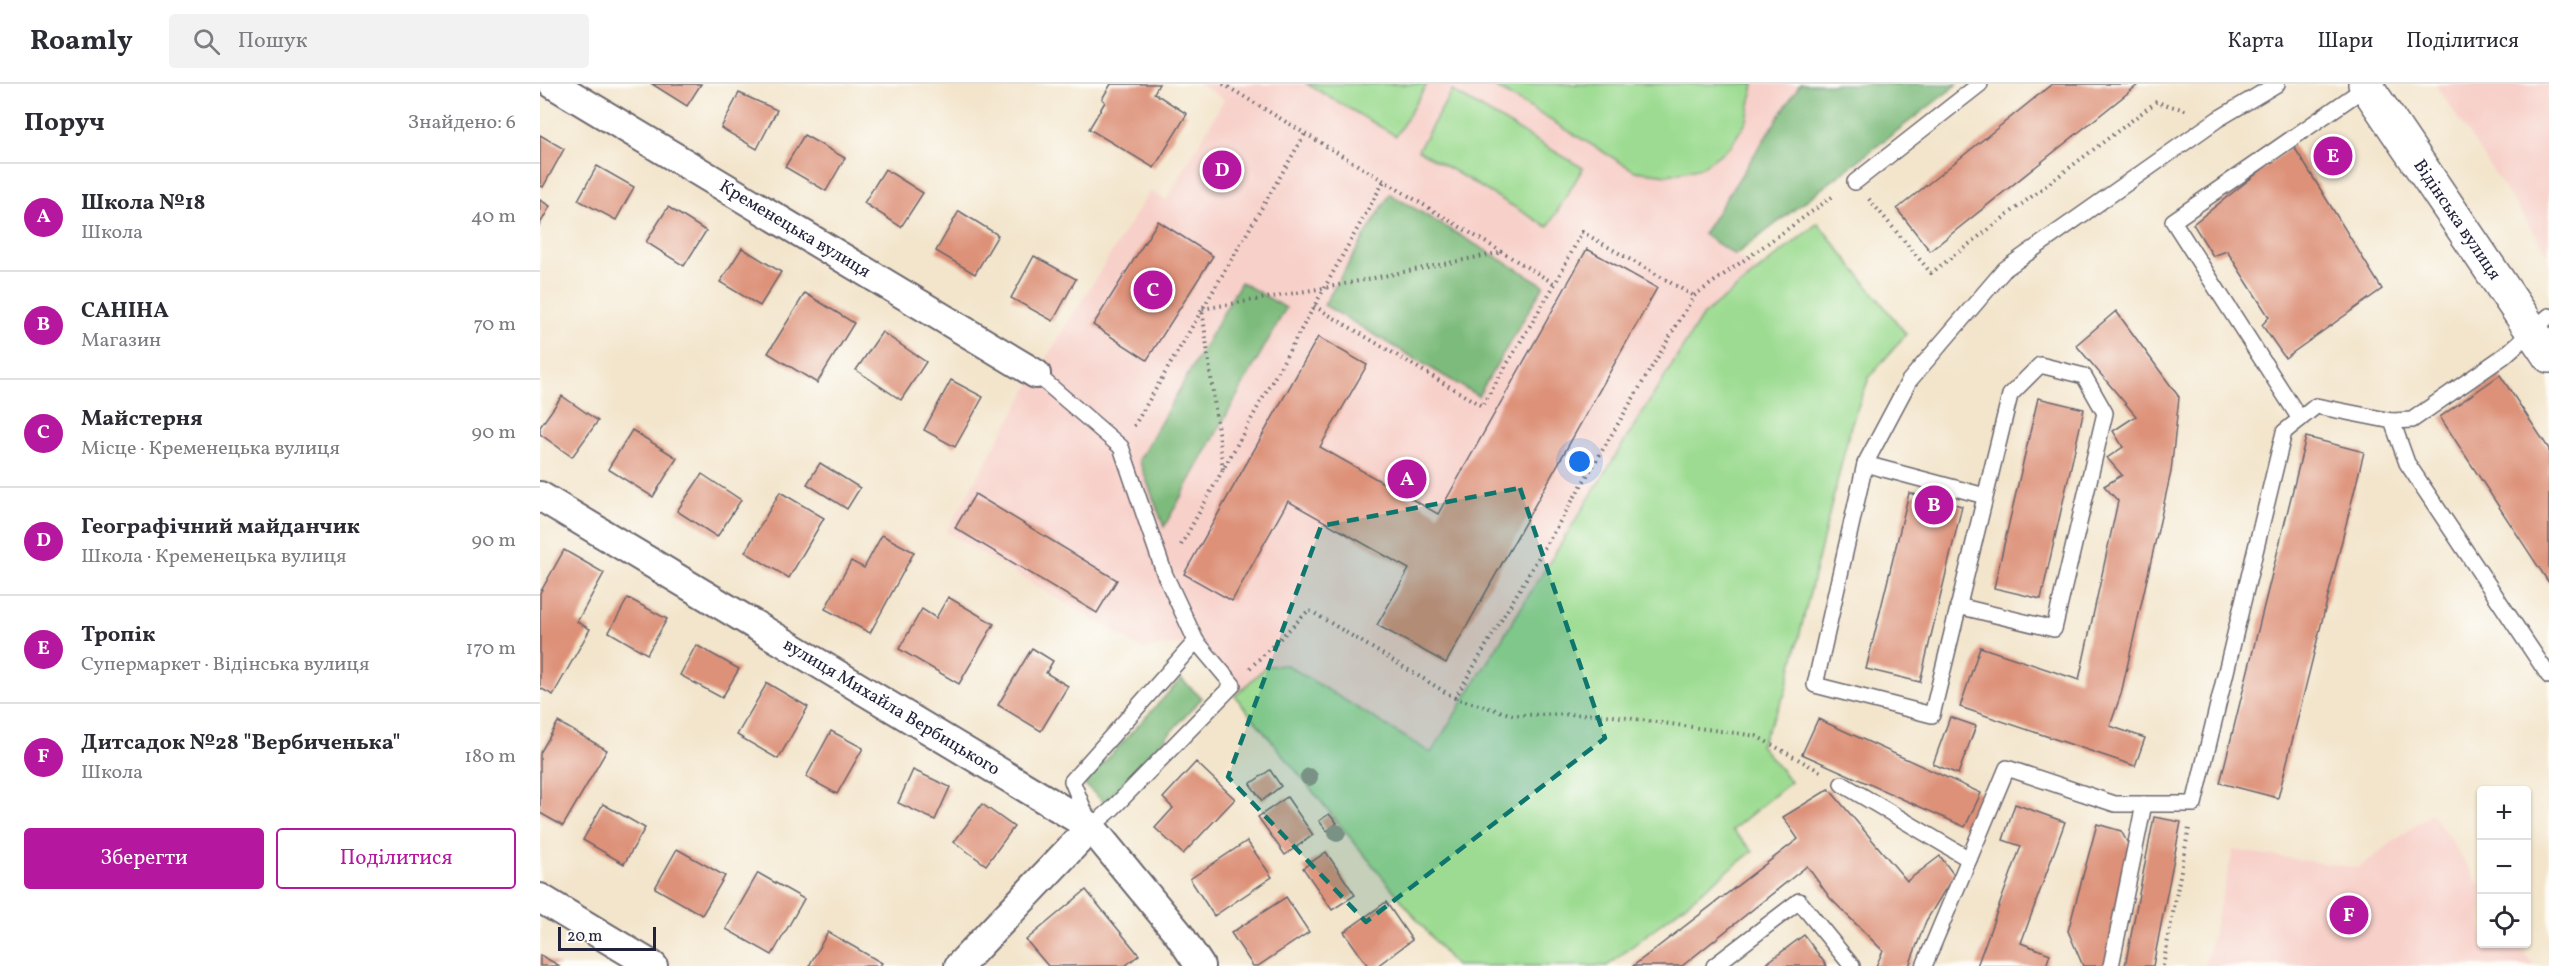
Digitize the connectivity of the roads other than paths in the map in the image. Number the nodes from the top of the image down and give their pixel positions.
1 (554, 84) edge
2 (1980, 84) edge
3 (2277, 84) edge
4 (2365, 85) edge
5 (1855, 182) road end
6 (2544, 335) edge
7 (1036, 374) joint
8 (2300, 419) junction
9 (2392, 422) junction
10 (1865, 464) junction
11 (540, 496) edge
12 (1985, 496) junction
13 (1958, 606) junction
14 (1196, 641) junction
15 (2549, 676) edge
16 (1842, 784) road end
17 (2144, 804) junction
18 (1091, 827) junction
19 (1969, 859) junction
20 (540, 898) edge
21 (653, 966) edge
22 (959, 966) edge
23 (1200, 966) edge
24 (1714, 966) edge
25 (1852, 966) edge
26 (1924, 966) edge
27 (2111, 966) edge

1 - 7 street, Кременецька вулиця
2 - 5 lane
3 - 10 lane
4 - 6 main road, Відінська вулиця
4 - 8 lane
6 - 9 lane
7 - 14 lane
8 - 9 lane
8 - 17 lane
9 - 15 lane
10 - 12 lane
10 - 13 lane
11 - 18 street, вулиця Михайла Вербицького
12 - 13 lane
12 - 13 lane
14 - 18 lane
14 - 18 lane
16 - 19 lane
17 - 19 lane
17 - 27 lane
18 - 22 street
18 - 23 street, вулиця Михайла Вербицького
19 - 26 lane
20 - 21 street
24 - 25 lane

